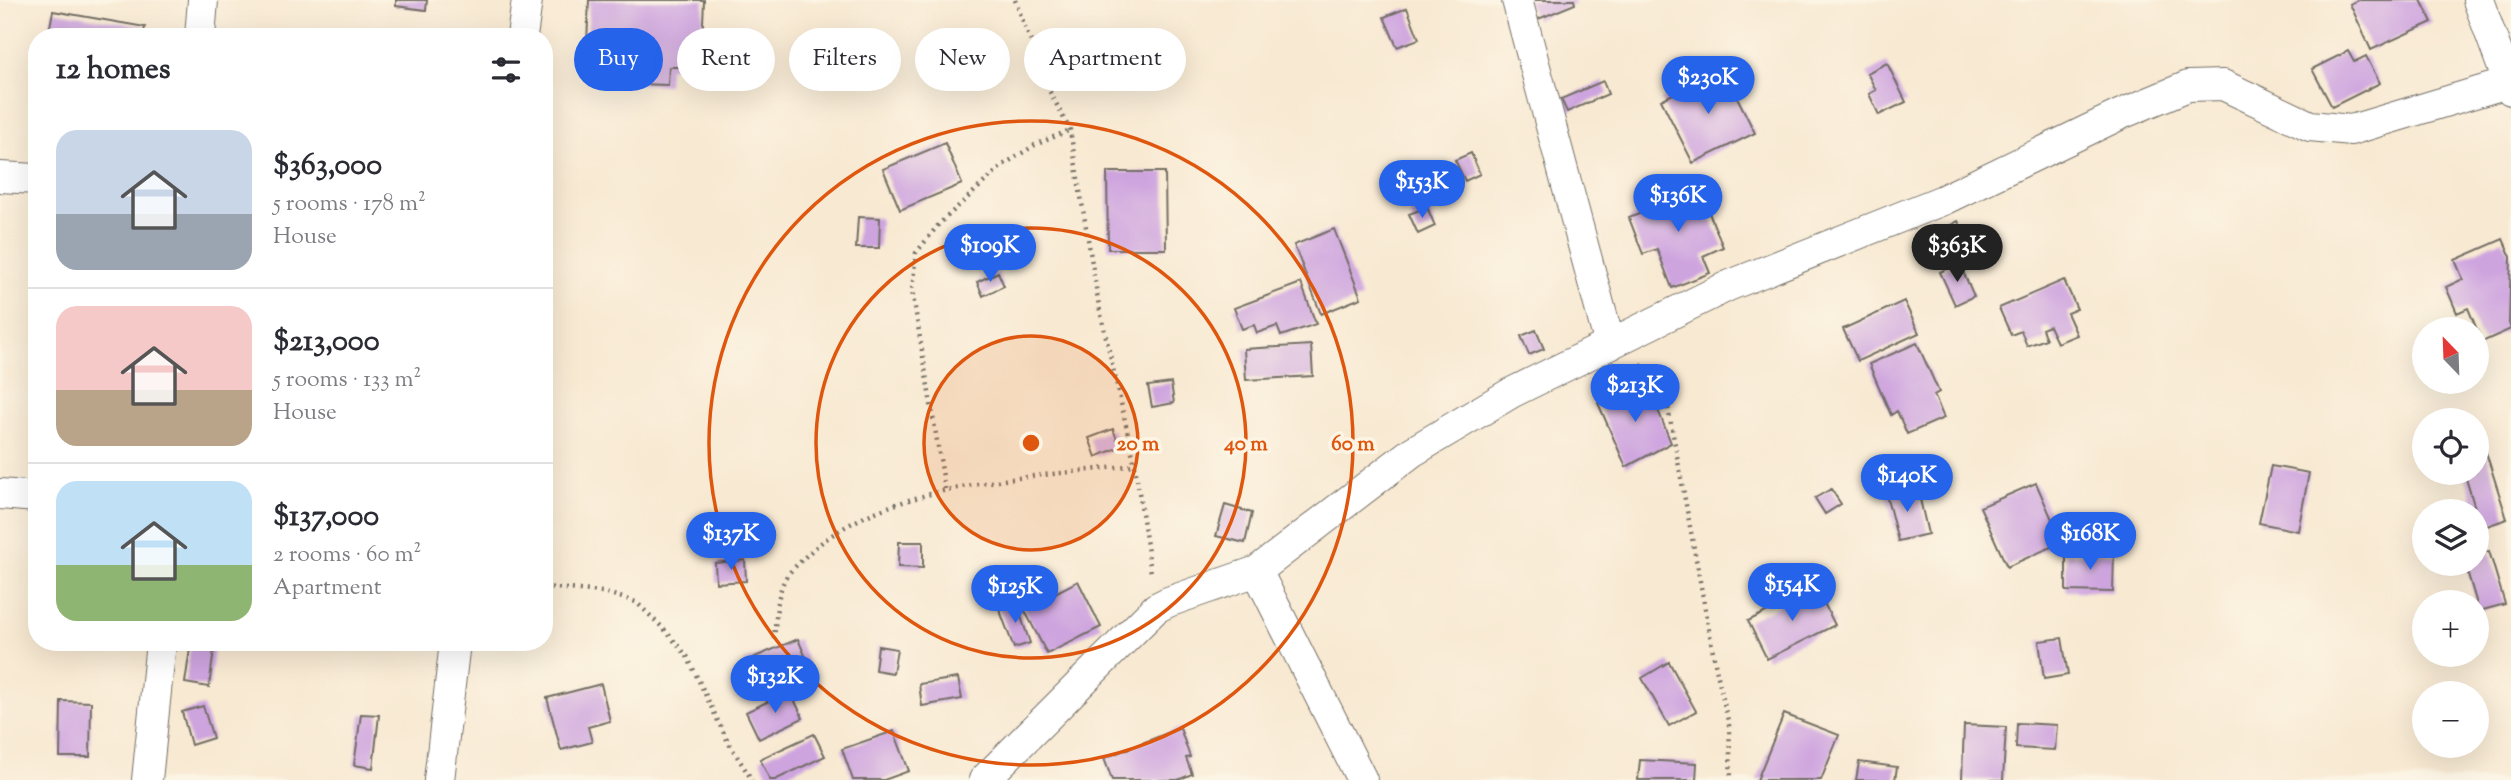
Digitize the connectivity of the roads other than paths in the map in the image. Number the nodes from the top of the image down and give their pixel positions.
1 (203, 0) edge
2 (527, 0) edge
3 (1517, 0) edge
4 (2478, 0) edge
5 (201, 28) edge
6 (524, 28) edge
7 (2510, 86) edge
8 (0, 177) edge
9 (28, 179) edge
10 (1610, 345) junction
11 (0, 494) edge
12 (28, 496) edge
13 (1257, 571) junction
14 (160, 651) edge
15 (454, 651) edge
16 (147, 780) edge
17 (439, 780) edge
18 (984, 780) edge
19 (1362, 780) edge

1 - 5 street
2 - 6 street
3 - 10 street
4 - 7 street
7 - 10 street
8 - 9 street
10 - 13 street
11 - 12 street
13 - 18 street
13 - 19 street
14 - 16 street
15 - 17 street

